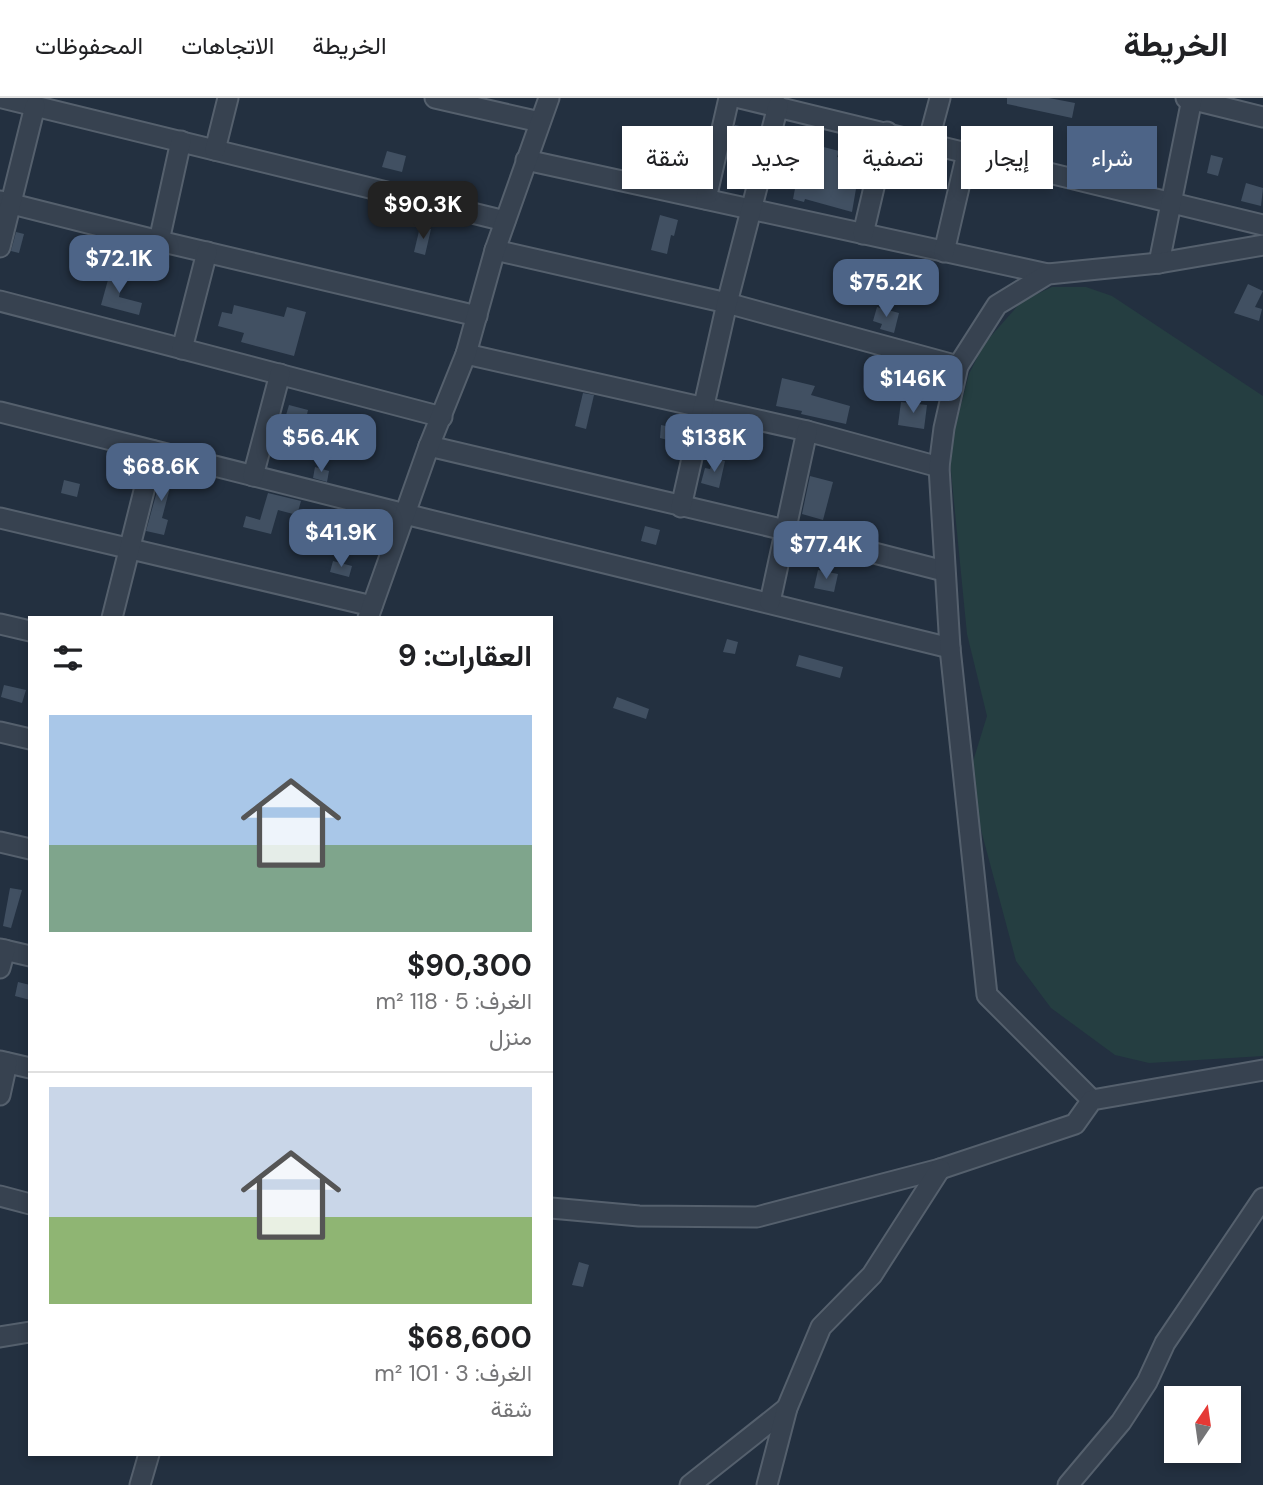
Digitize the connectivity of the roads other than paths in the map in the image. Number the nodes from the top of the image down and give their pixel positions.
1 (2, 98) edge
2 (228, 98) edge
3 (435, 98) edge
4 (549, 98) edge
5 (729, 98) edge
6 (740, 98) edge
7 (940, 98) edge
8 (1189, 99) edge
9 (34, 106) junction
10 (778, 106) junction
11 (1263, 117) edge
12 (540, 122) junction
13 (862, 126) edge
14 (933, 126) edge
15 (181, 141) junction
16 (215, 150) junction
17 (526, 160) junction
18 (1053, 173) edge
19 (961, 179) edge
20 (874, 189) edge
21 (706, 199) junction
22 (1172, 201) junction
23 (5, 202) edge
24 (750, 209) junction
25 (505, 221) junction
26 (1263, 225) edge
27 (863, 234) junction
28 (159, 241) junction
29 (1263, 245) edge
30 (0, 247) edge
31 (495, 250) junction
32 (944, 252) junction
33 (207, 253) junction
34 (1159, 264) junction
35 (1048, 274) junction
36 (0, 301) edge
37 (727, 303) junction
38 (477, 316) junction
39 (182, 349) junction
40 (466, 354) junction
41 (958, 366) junction
42 (280, 374) junction
43 (704, 408) junction
44 (0, 412) edge
45 (442, 417) junction
46 (807, 431) junction
47 (429, 446) junction
48 (154, 451) junction
49 (939, 467) junction
50 (253, 476) junction
51 (681, 506) junction
52 (405, 514) junction
53 (0, 518) edge
54 (785, 530) junction
55 (130, 549) junction
56 (944, 571) junction
57 (770, 602) junction
58 (370, 612) edge
59 (113, 616) edge
60 (0, 624) edge
61 (28, 631) edge
62 (950, 648) junction
63 (0, 732) edge
64 (28, 739) edge
65 (0, 842) edge
66 (28, 849) edge
67 (28, 949) edge
68 (2, 955) edge
69 (4, 1062) edge
70 (28, 1068) edge
71 (1263, 1070) edge
72 (0, 1095) edge
73 (1093, 1100) junction
74 (940, 1170) junction
75 (0, 1196) edge
76 (28, 1203) edge
77 (553, 1208) edge
78 (1260, 1210) edge
79 (28, 1332) edge
80 (0, 1337) edge
81 (787, 1408) junction
82 (148, 1456) edge
83 (140, 1485) edge
84 (690, 1485) edge
85 (767, 1485) edge
86 (1068, 1485) edge

1 - 9 street
2 - 16 street
3 - 12 street
4 - 12 street
5 - 21 street
6 - 10 street
7 - 14 street
8 - 11 street
8 - 22 street
9 - 15 street
9 - 23 street
10 - 13 street
10 - 24 street
12 - 17 street
15 - 16 street
15 - 28 street
16 - 25 street
17 - 21 street
17 - 25 street
18 - 22 street
19 - 32 street
20 - 27 street
21 - 24 street
22 - 26 street
22 - 34 street
23 - 28 street
23 - 30 street
24 - 27 street
24 - 37 street
25 - 31 street
27 - 32 street
28 - 33 street
29 - 34 street
31 - 37 street
31 - 38 street
32 - 35 street
33 - 38 street
33 - 39 street
34 - 35 street
35 - 41 street
36 - 39 street
37 - 41 street
37 - 43 street
38 - 40 street
39 - 42 street
40 - 43 street
40 - 45 street
41 - 49 street
42 - 45 street
42 - 50 street
43 - 46 street
43 - 51 street
44 - 48 street
45 - 47 street
46 - 49 street
46 - 54 street
47 - 51 street
47 - 52 street
48 - 50 street
48 - 55 street
49 - 56 street
50 - 52 street
51 - 54 street
52 - 57 street
52 - 58 street
53 - 55 street
54 - 56 street
54 - 57 street
55 - 58 street
55 - 59 street
56 - 62 street
57 - 62 street
60 - 61 street
62 - 73 street
63 - 64 street
65 - 66 street
67 - 68 street
69 - 70 street
69 - 72 street
71 - 73 street
73 - 74 street
74 - 77 street
74 - 81 street
75 - 76 street
78 - 86 street
79 - 80 street
81 - 84 street
81 - 85 street
82 - 83 street

